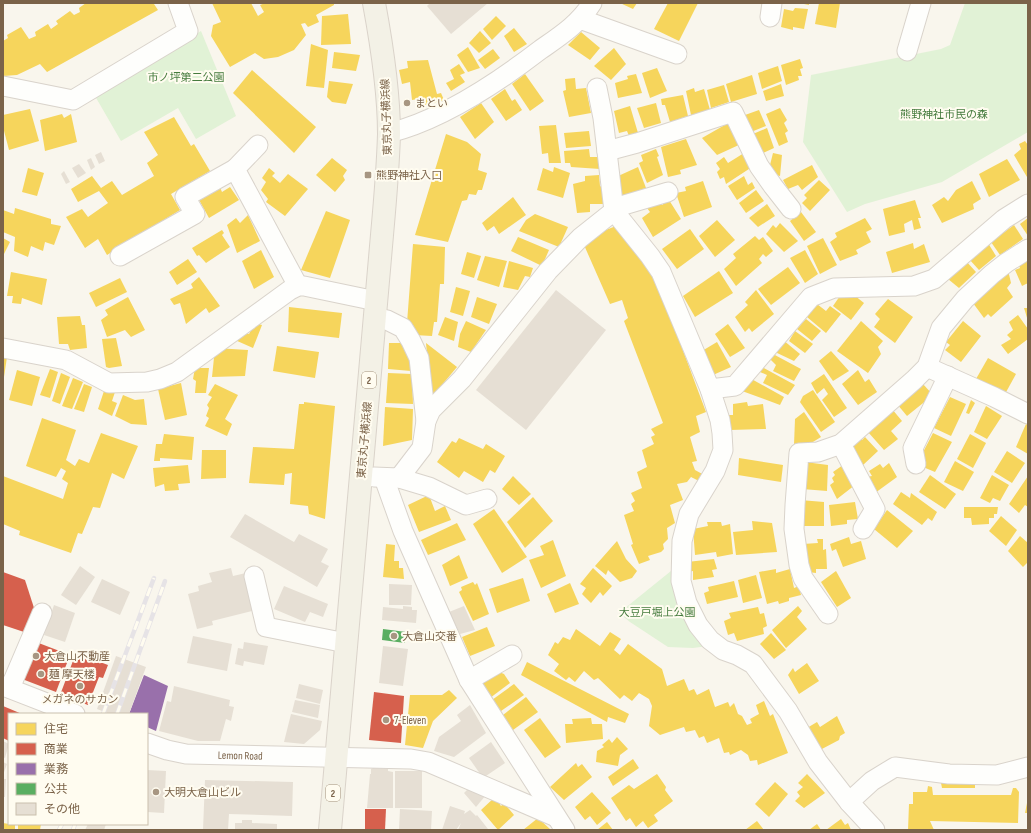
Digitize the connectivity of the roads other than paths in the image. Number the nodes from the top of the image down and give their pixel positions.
1 (178, 3) edge
2 (374, 3) edge
3 (592, 3) edge
4 (921, 3) edge
5 (580, 19) junction
6 (907, 51) dead end
7 (677, 54) dead end
8 (3, 86) edge
9 (597, 88) dead end
10 (389, 133) junction
11 (258, 145) dead end
12 (607, 151) junction
13 (235, 169) junction
14 (668, 192) dead end
15 (1028, 204) edge
16 (791, 210) dead end
17 (614, 211) junction
18 (1028, 249) edge
19 (120, 256) dead end
20 (298, 286) junction
21 (375, 309) junction
22 (3, 348) edge
23 (927, 366) junction
24 (948, 376) junction
25 (710, 389) junction
26 (1028, 414) edge
27 (426, 421) junction
28 (841, 444) junction
29 (916, 464) dead end
30 (360, 475) junction
31 (392, 478) junction
32 (488, 499) dead end
33 (863, 529) dead end
34 (254, 576) dead end
35 (42, 613) dead end
36 (828, 614) dead end
37 (346, 643) junction
38 (512, 655) dead end
39 (469, 680) junction
40 (6, 687) edge
41 (72, 713) edge
42 (148, 742) edge
43 (336, 757) junction
44 (1028, 767) edge
45 (849, 802) junction
46 (559, 823) edge
47 (330, 830) edge
48 (875, 830) edge

1 - 8 street
2 - 10 main road, 東京丸子横浜線 / 2
3 - 5 street
4 - 6 street
5 - 7 street
5 - 10 street
9 - 12 street
10 - 21 main road, 東京丸子横浜線 / 2
11 - 13 street
12 - 16 street
12 - 17 street
13 - 19 street
13 - 20 street
14 - 17 street
15 - 25 street
17 - 25 street
17 - 27 street
18 - 23 street
20 - 21 street
20 - 22 street
21 - 27 street
21 - 30 main road, 東京丸子横浜線 / 2
23 - 24 street
23 - 28 street
24 - 26 street
24 - 29 street
25 - 45 street
27 - 31 street
28 - 33 street
28 - 36 street
30 - 31 street
30 - 37 main road, 東京丸子横浜線 / 2
31 - 32 street
31 - 39 street
34 - 37 street
35 - 40 street
37 - 43 main road, 東京丸子横浜線 / 2
38 - 39 street
39 - 46 street
40 - 41 street
42 - 43 street, Lemon Road
43 - 46 street, Lemon Road
43 - 47 main road, 東京丸子横浜線 / 2
44 - 45 street
45 - 48 street

